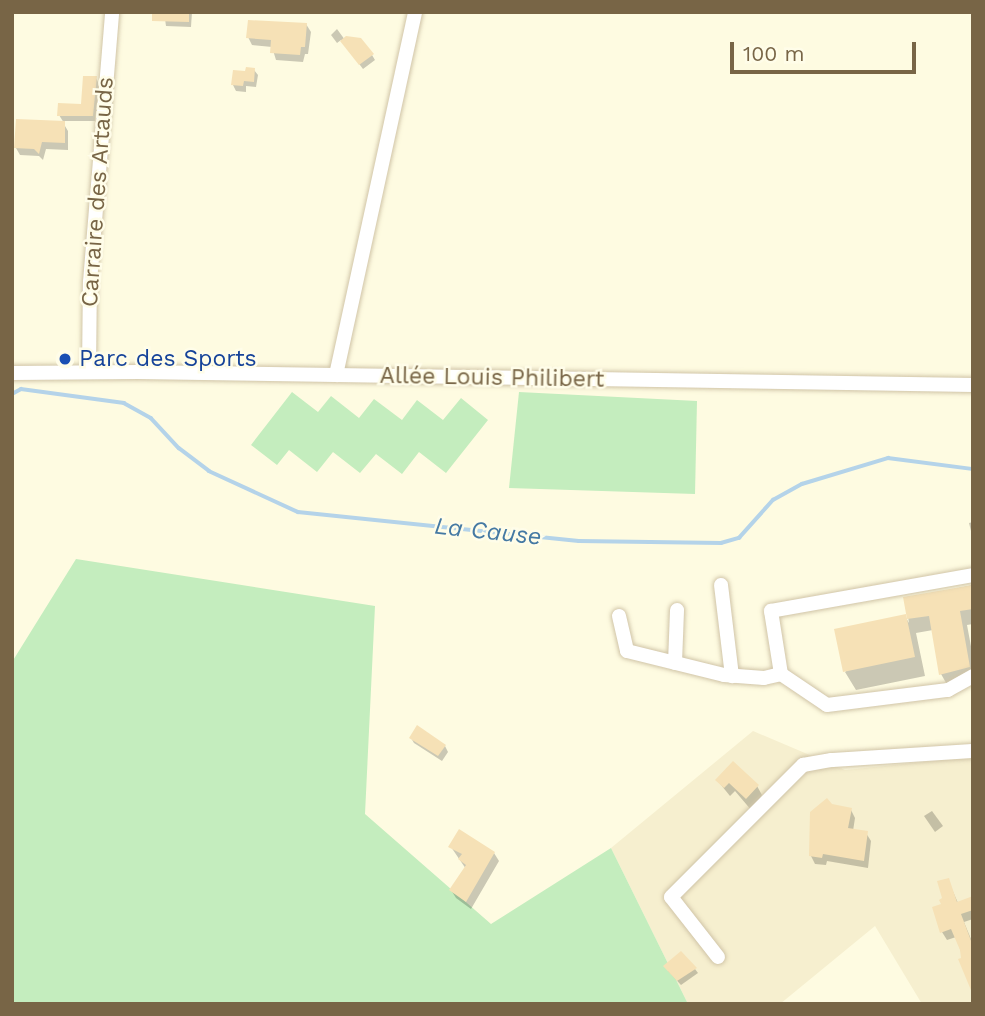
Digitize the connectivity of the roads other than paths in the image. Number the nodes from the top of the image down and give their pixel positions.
1 (112, 12) edge
2 (415, 12) edge
3 (89, 371) junction
4 (12, 373) edge
5 (336, 376) junction
6 (973, 385) edge
7 (973, 575) edge
8 (721, 585) dead end
9 (677, 610) dead end
10 (619, 616) dead end
11 (675, 663) junction
12 (781, 674) junction
13 (732, 676) junction
14 (973, 676) edge
15 (973, 751) edge
16 (718, 957) dead end

1 - 3 street, Carraire des Artauds
2 - 5 street
3 - 4 street, Allée Louis Philibert
3 - 5 street, Allée Louis Philibert
5 - 6 street, Allée Louis Philibert
7 - 12 street
8 - 13 street
9 - 11 street
10 - 11 street
11 - 13 street
12 - 13 street
12 - 14 street
15 - 16 street

